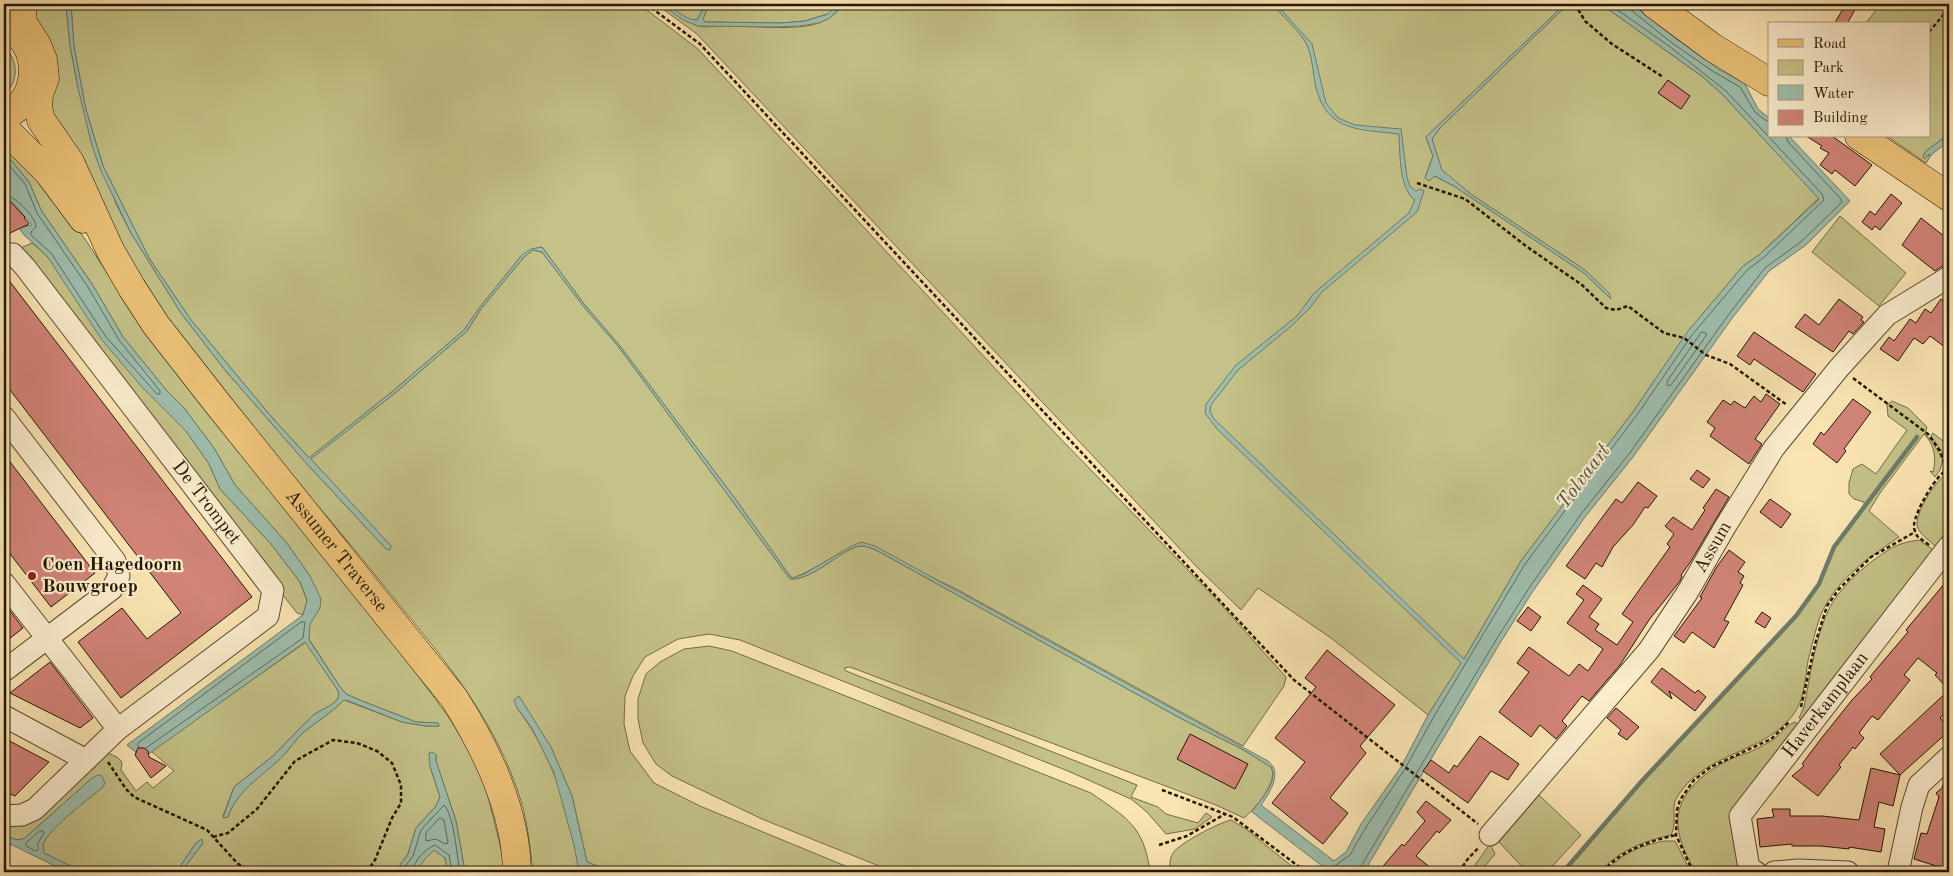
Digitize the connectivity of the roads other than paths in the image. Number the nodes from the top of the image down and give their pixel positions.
1 (21, 4) edge
2 (1654, 4) edge
3 (9, 19) edge
4 (1768, 81) edge
5 (9, 120) edge
6 (1862, 138) edge
7 (60, 171) junction
8 (1949, 197) edge
9 (4, 254) edge
10 (1949, 277) edge
11 (4, 418) edge
12 (1949, 546) edge
13 (4, 583) edge
14 (46, 637) junction
15 (4, 671) edge
16 (4, 716) edge
17 (118, 730) junction
18 (92, 754) junction
19 (1949, 757) edge
20 (4, 816) edge
21 (1490, 835) road end
22 (517, 872) edge
23 (1756, 872) edge
24 (1774, 872) edge
25 (1848, 872) edge
26 (1898, 872) edge

1 - 7 main road, Assumer Traverse
2 - 4 main road
3 - 5 main road
5 - 7 main road, Assumer Traverse
6 - 8 main road
7 - 22 main road, Assumer Traverse
9 - 17 street, De Trompet
10 - 21 street, Assum
11 - 14 street
12 - 23 street, Haverkamplaan
13 - 14 street
14 - 15 street
14 - 17 street
16 - 18 street
17 - 18 street, De Trompet
18 - 20 street, De Trompet
19 - 26 street
24 - 25 street

